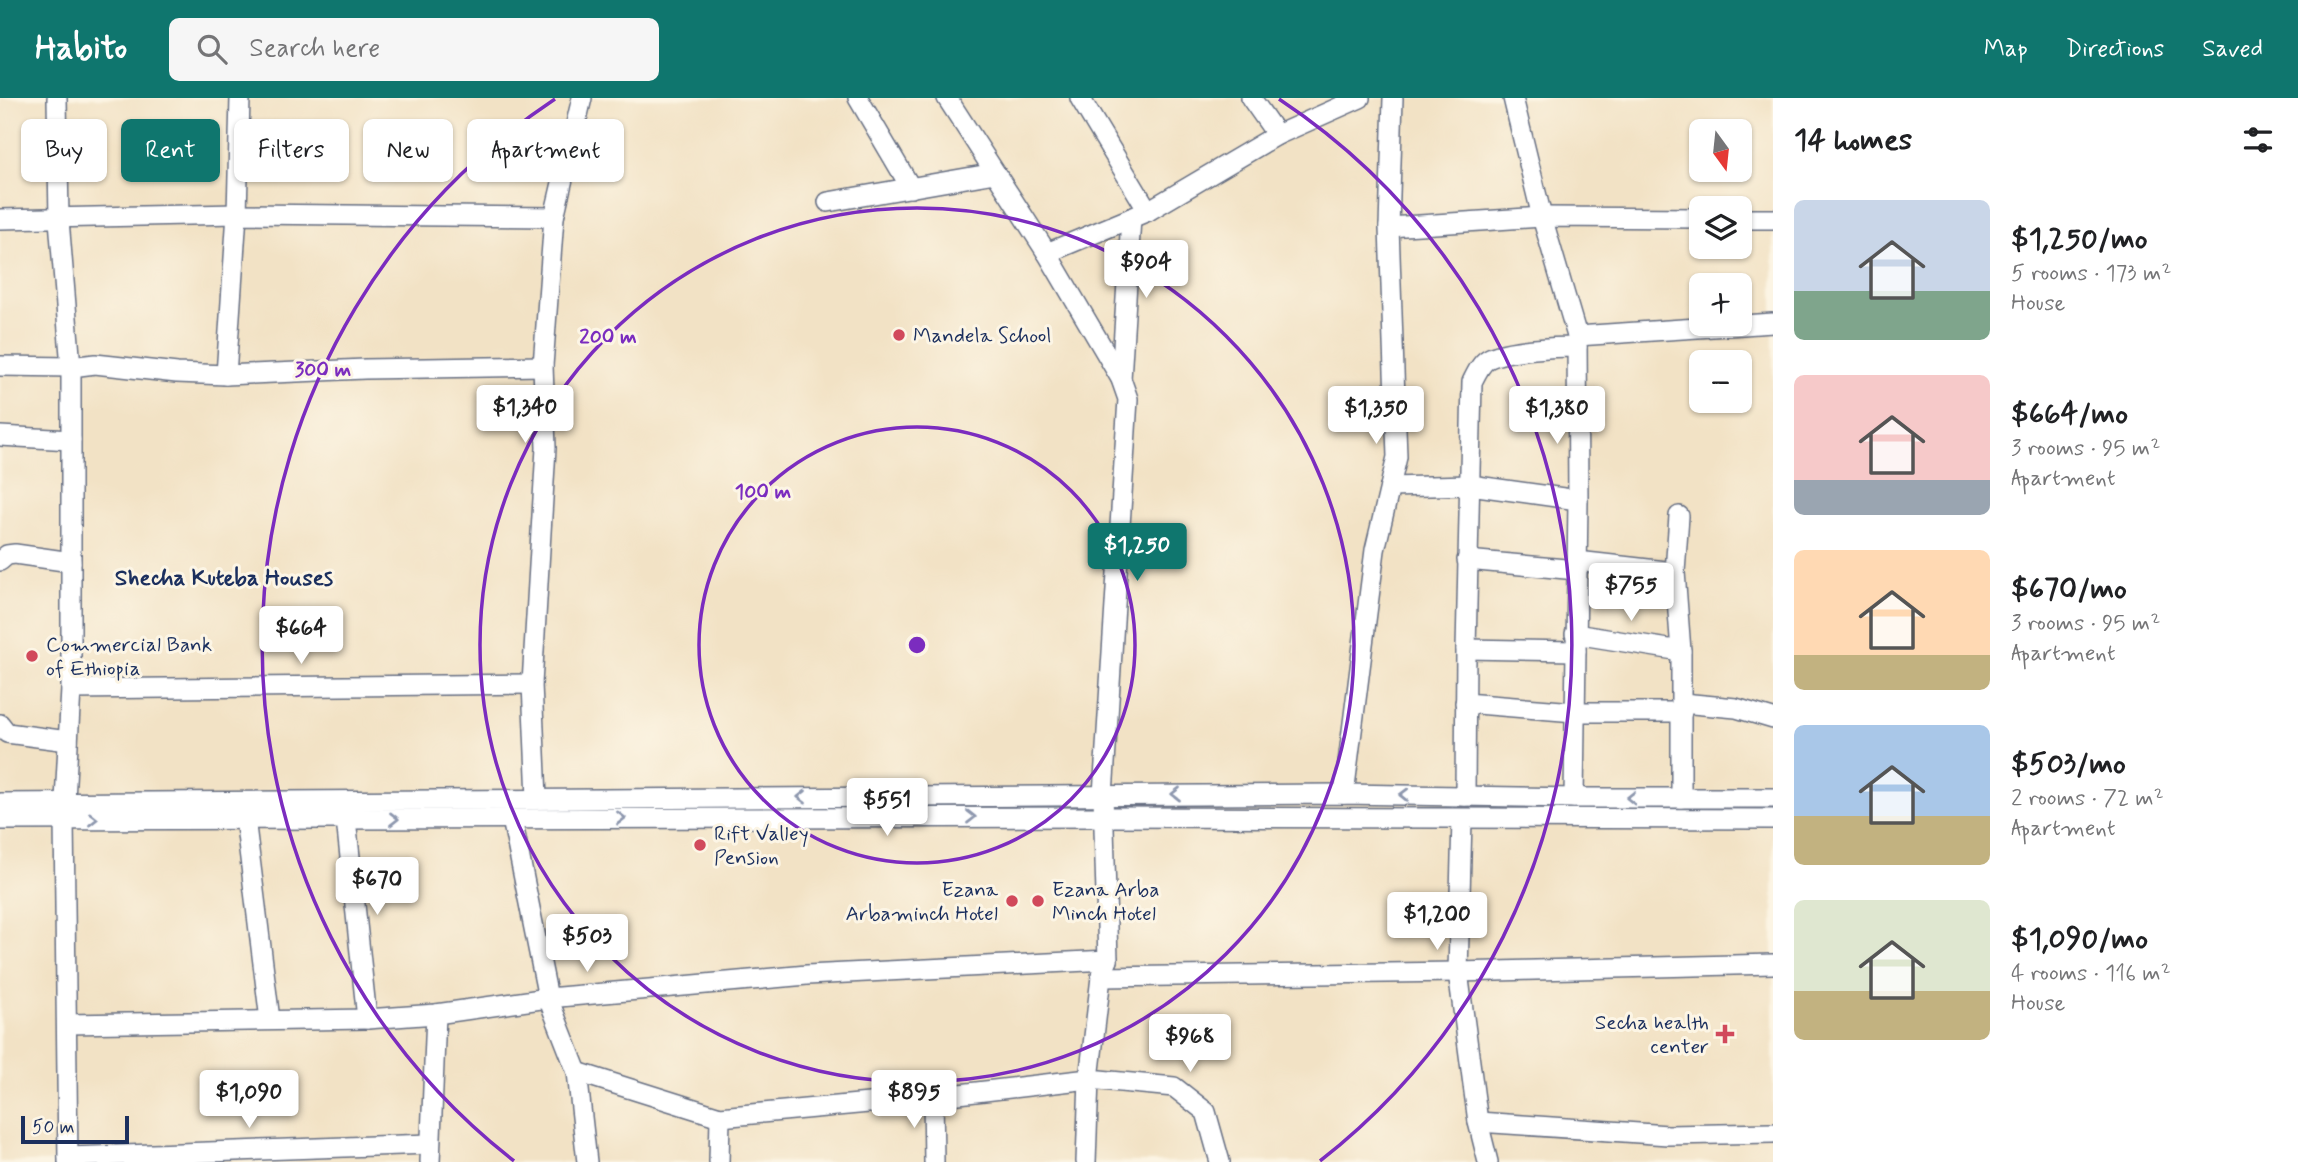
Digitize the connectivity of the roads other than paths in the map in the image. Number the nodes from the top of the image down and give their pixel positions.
1 (57, 98) edge
2 (240, 98) edge
3 (582, 98) edge
4 (858, 98) edge
5 (947, 98) edge
6 (1080, 98) edge
7 (1251, 98) edge
8 (1360, 98) edge
9 (1393, 98) edge
10 (1513, 98) edge
11 (1277, 135) junction
12 (995, 173) junction
13 (911, 188) junction
14 (828, 202) dead end
15 (237, 214) junction
16 (1139, 214) junction
17 (554, 217) junction
18 (1542, 217) junction
19 (0, 219) edge
20 (1689, 219) edge
21 (1752, 219) edge
22 (1773, 219) edge
23 (59, 220) junction
24 (1389, 227) junction
25 (1047, 253) junction
26 (1773, 323) edge
27 (1577, 341) junction
28 (0, 366) edge
29 (543, 366) junction
30 (71, 367) junction
31 (226, 375) junction
32 (1121, 379) junction
33 (0, 436) edge
34 (71, 440) junction
35 (1470, 485) junction
36 (1390, 487) junction
37 (1578, 500) junction
38 (1679, 516) dead end
39 (0, 561) edge
40 (1467, 561) junction
41 (71, 562) junction
42 (1577, 566) junction
43 (1675, 572) junction
44 (1576, 643) junction
45 (1466, 649) junction
46 (1681, 652) junction
47 (532, 684) junction
48 (71, 689) junction
49 (1465, 703) junction
50 (1682, 707) junction
51 (1575, 712) junction
52 (1773, 719) edge
53 (0, 724) edge
54 (68, 741) junction
55 (1344, 793) junction
56 (1103, 795) junction
57 (1465, 796) junction
58 (537, 798) junction
59 (1574, 798) junction
60 (1681, 798) junction
61 (1773, 798) edge
62 (0, 803) edge
63 (65, 811) junction
64 (1103, 817) junction
65 (245, 818) junction
66 (345, 819) junction
67 (512, 819) junction
68 (1462, 819) junction
69 (1773, 819) edge
70 (0, 820) edge
71 (1773, 964) edge
72 (1105, 969) junction
73 (1458, 972) junction
74 (548, 998) junction
75 (436, 1014) junction
76 (368, 1019) junction
77 (270, 1020) junction
78 (67, 1024) junction
79 (577, 1072) junction
80 (1089, 1079) junction
81 (933, 1097) junction
82 (720, 1117) junction
83 (1478, 1122) junction
84 (1773, 1133) edge
85 (430, 1153) edge
86 (304, 1155) edge
87 (68, 1159) edge
88 (587, 1162) edge
89 (719, 1162) edge
90 (934, 1162) edge
91 (1086, 1162) edge
92 (1220, 1162) edge
93 (1488, 1162) edge

1 - 23 street
2 - 15 street
3 - 17 street
4 - 13 street
5 - 12 street
6 - 16 street
7 - 11 street
8 - 11 street
9 - 24 street
10 - 18 street
11 - 16 street
12 - 13 street
12 - 25 street
13 - 14 street
15 - 17 street
15 - 23 street
15 - 31 street
16 - 25 street
16 - 32 street
17 - 29 street
18 - 20 street
18 - 24 street
18 - 27 street
19 - 23 street
21 - 22 street
23 - 30 street
24 - 36 street
25 - 32 street
26 - 27 street
27 - 35 street
27 - 37 street
28 - 30 street
29 - 31 street
29 - 47 street
30 - 31 street
30 - 34 street
32 - 56 street
33 - 34 street
34 - 41 street
35 - 36 street
35 - 37 street
35 - 40 street
36 - 55 street
37 - 42 street
38 - 43 street
39 - 41 street
40 - 42 street
40 - 45 street
41 - 48 street
42 - 43 street
42 - 44 street
43 - 46 street
44 - 45 street
44 - 46 street
44 - 51 street
45 - 49 street
46 - 50 street
47 - 48 street
47 - 58 street
48 - 54 street
49 - 51 street
49 - 57 street
50 - 51 street
50 - 52 street
50 - 60 street
51 - 59 street
53 - 54 street
54 - 63 street
55 -> 56 street
57 -> 55 street
56 -> 58 street
56 - 64 street
57 - 59 street
58 - 63 street
60 -> 59 street
60 - 61 street
62 - 63 street
63 -> 65 street
63 - 70 street
63 - 78 street
67 -> 64 street
64 - 68 street
64 - 72 street
65 - 66 street
65 - 77 street
66 -> 67 street
66 - 76 street
67 - 74 street
68 - 69 street
68 - 73 street
71 - 73 street
72 - 73 street
72 - 74 street
72 - 80 street
73 - 83 street
74 - 75 street
74 - 79 street
75 - 76 street
75 - 85 street
76 - 77 street
77 - 78 street
78 - 87 street
79 - 82 street
79 - 88 street
80 - 81 street
80 - 91 street
80 - 92 street
81 - 82 street
81 - 90 street
82 - 89 street
83 - 84 street
83 - 93 street
85 - 86 street
86 - 87 street

